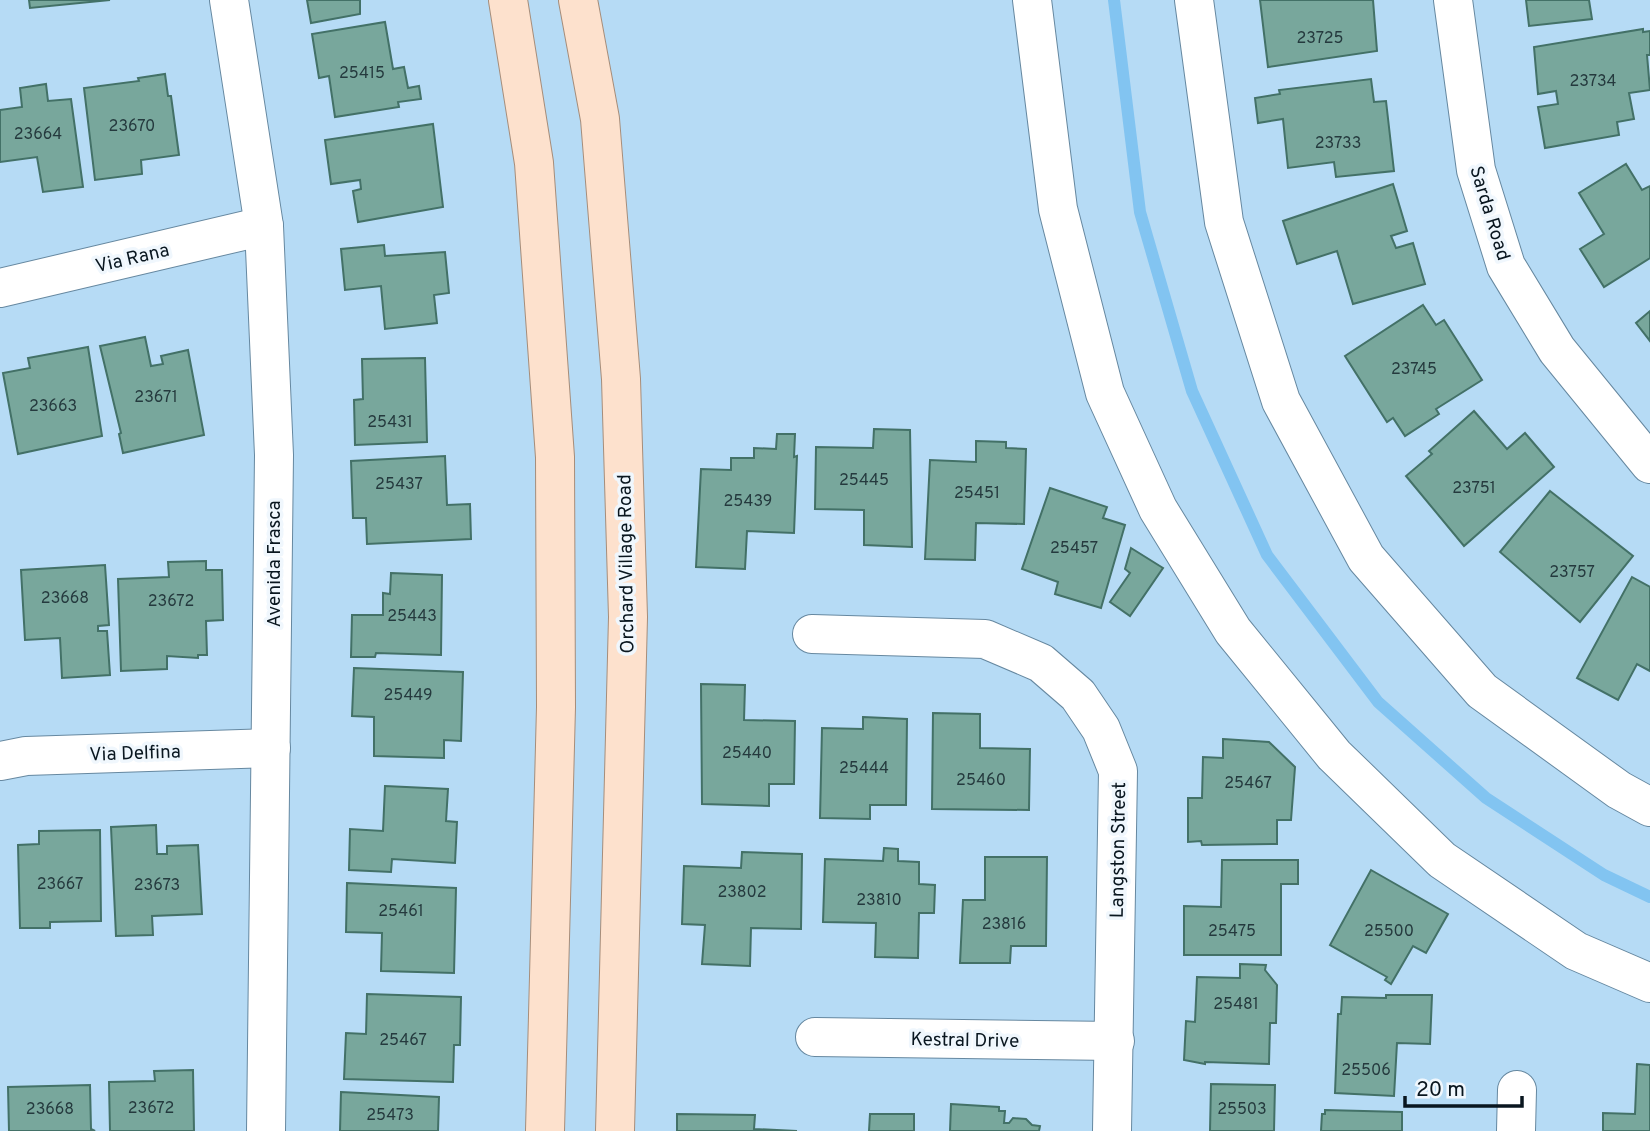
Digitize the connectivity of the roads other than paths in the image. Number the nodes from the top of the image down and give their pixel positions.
1 (229, 0) edge
2 (508, 0) edge
3 (578, 0) edge
4 (1031, 0) edge
5 (1194, 0) edge
6 (1453, 0) edge
7 (264, 226) junction
8 (0, 288) edge
9 (1650, 464) edge
10 (812, 634) dead end
11 (271, 748) junction
12 (0, 761) edge
13 (1650, 807) edge
14 (1650, 983) edge
15 (815, 1037) dead end
16 (1115, 1041) junction
17 (1517, 1090) dead end
18 (266, 1131) edge
19 (545, 1131) edge
20 (615, 1131) edge
21 (1112, 1131) edge
22 (1516, 1131) edge

1 - 7 street, Avenida Frasca
2 - 19 main road
3 - 20 main road, Orchard Village Road
4 - 14 street
5 - 13 street
6 - 9 street, Sarda Road
7 - 8 street, Via Rana
7 - 11 street, Avenida Frasca
10 - 16 street, Langston Street
11 - 12 street, Via Delfina
11 - 18 street, Avenida Frasca
15 - 16 street, Kestral Drive
16 - 21 street, Langston Street
17 - 22 street

